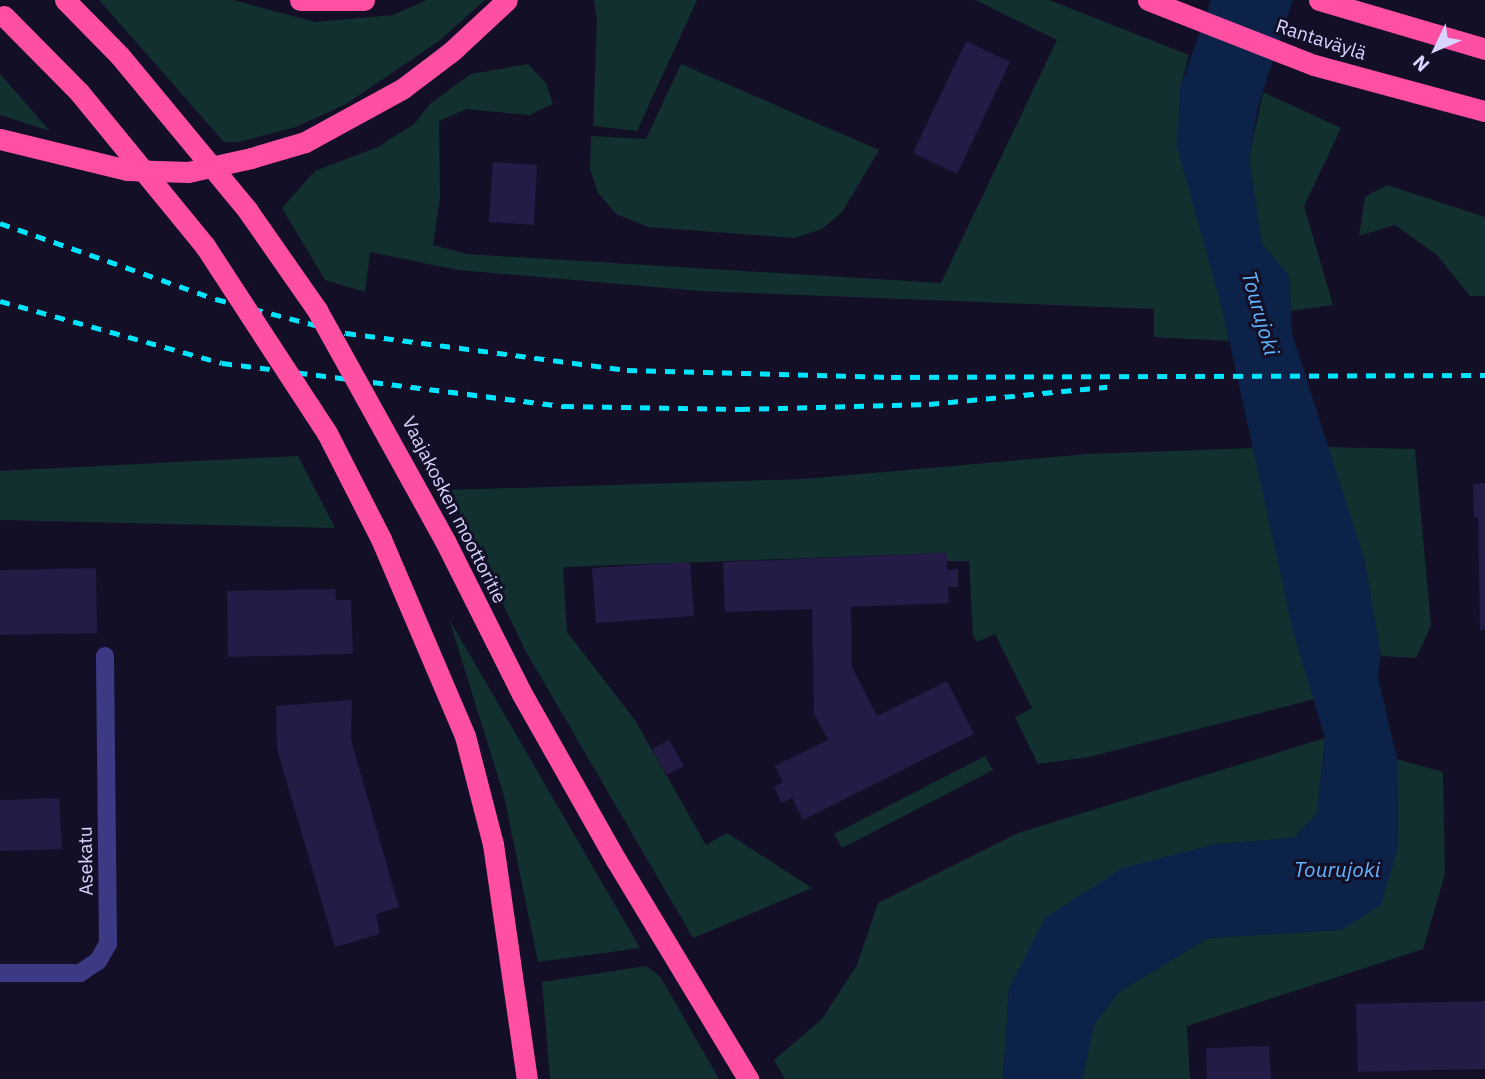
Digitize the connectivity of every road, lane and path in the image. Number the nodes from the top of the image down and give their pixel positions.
1 (65, 0) edge
2 (300, 0) edge
3 (364, 0) edge
4 (507, 0) edge
5 (1319, 0) edge
6 (1150, 1) edge
7 (2, 14) edge
8 (1485, 49) edge
9 (1485, 111) edge
10 (0, 139) edge
11 (105, 656) dead end
12 (0, 973) edge
13 (527, 1079) edge
14 (748, 1079) edge

1 - 14 highway, Vaajakosken moottoritie, bridge
2 - 3 highway
4 - 10 highway
5 - 8 highway, Rantaväylä
6 - 9 highway, Rantaväylä
7 - 13 highway, bridge
11 - 12 street, Asekatu

